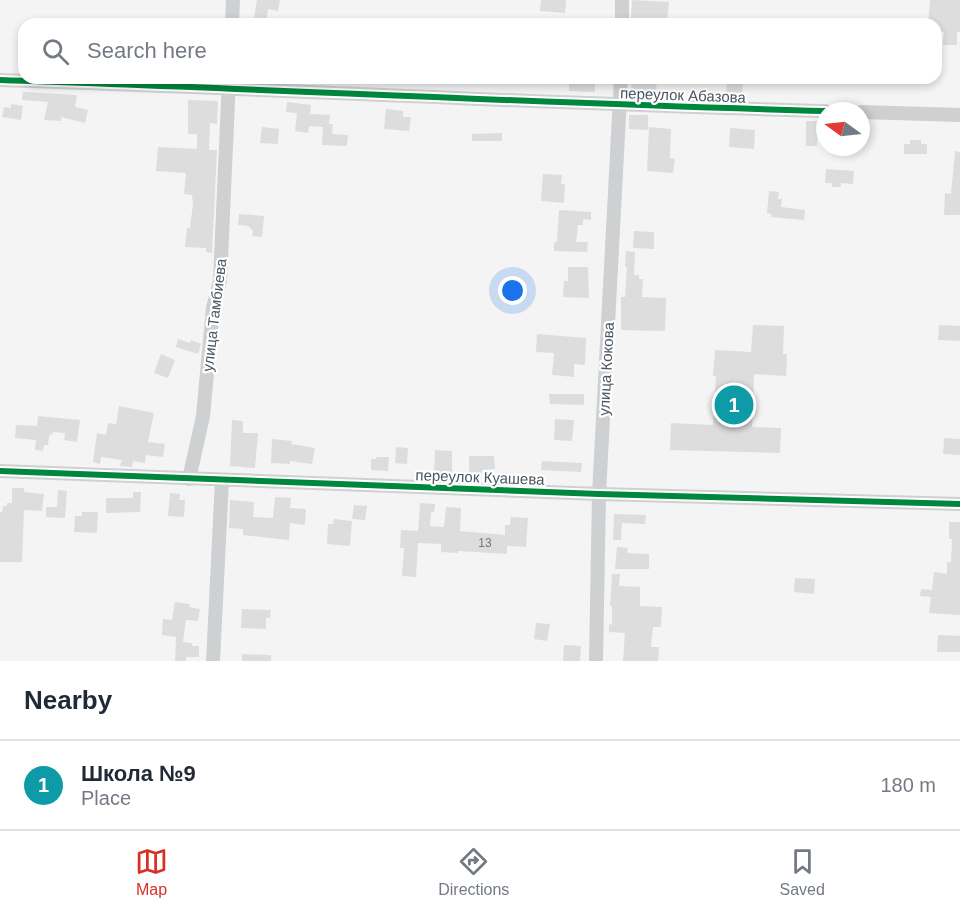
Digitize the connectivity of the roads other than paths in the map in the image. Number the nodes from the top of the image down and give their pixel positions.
1 (233, 0) edge
2 (622, 0) edge
3 (232, 18) edge
4 (622, 18) edge
5 (0, 80) edge
6 (18, 80) edge
7 (229, 84) edge
8 (246, 84) edge
9 (621, 84) edge
10 (620, 106) junction
11 (816, 111) edge
12 (870, 112) edge
13 (960, 115) edge
14 (0, 471) edge
15 (189, 478) junction
16 (222, 480) junction
17 (599, 494) junction
18 (960, 504) edge
19 (213, 661) edge
20 (596, 661) edge

1 - 3 street
2 - 4 street
5 - 6 street, переулок Абазова
7 - 15 street, улица Тамбиева
8 - 10 street, переулок Абазова
9 - 10 street, улица Кокова
10 - 11 street, переулок Абазова
10 - 17 street, улица Кокова
12 - 13 street
14 - 15 street, переулок Куашева
15 - 16 street, переулок Куашева
16 - 17 street, переулок Куашева
16 - 19 street
17 - 18 street, переулок Куашева
17 - 20 street, улица Кокова

